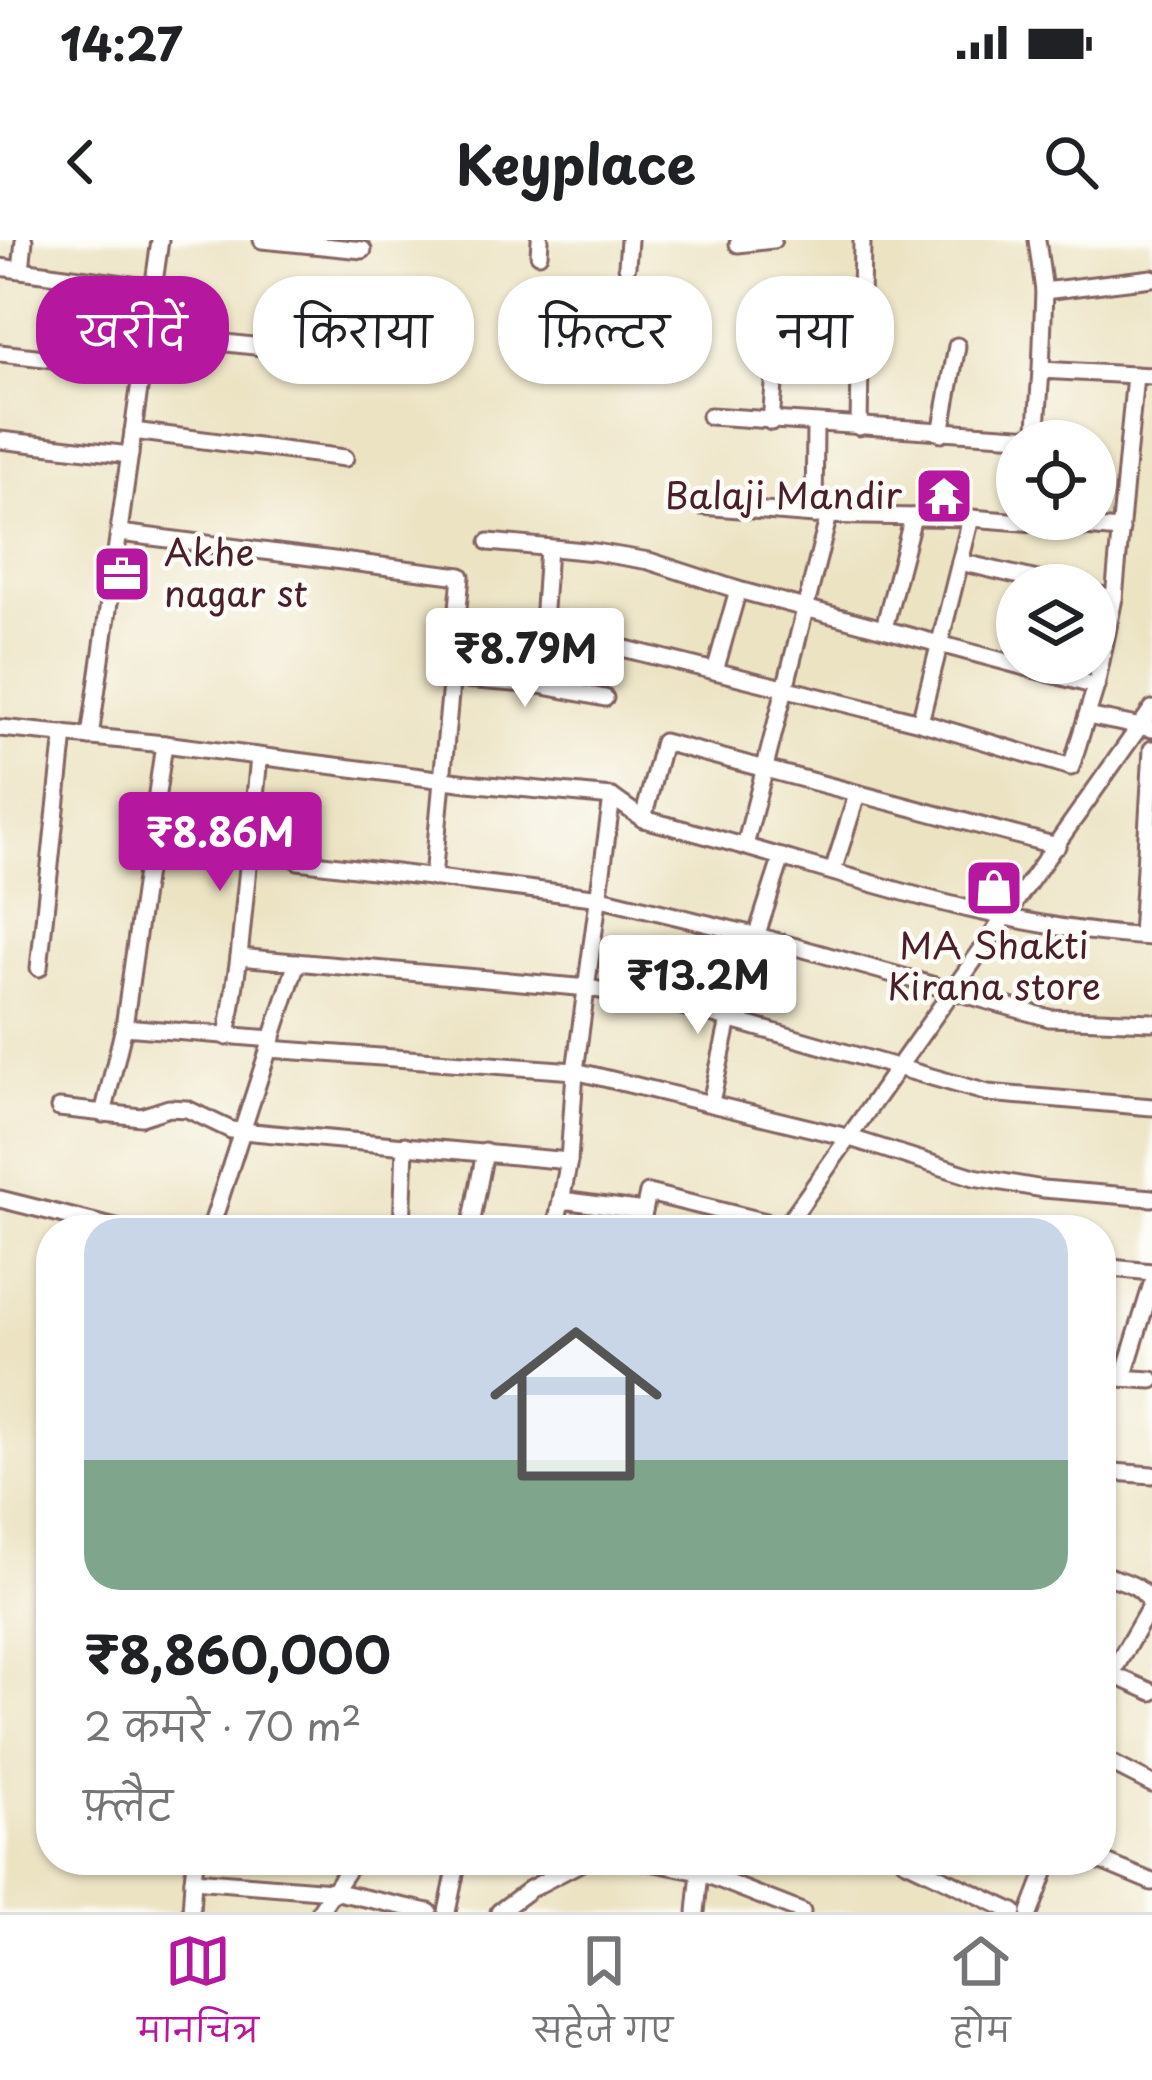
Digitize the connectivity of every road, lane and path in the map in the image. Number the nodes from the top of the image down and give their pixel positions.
1 (24, 240) edge
2 (160, 240) edge
3 (262, 240) edge
4 (629, 240) edge
5 (773, 240) edge
6 (862, 240) edge
7 (1037, 240) edge
8 (737, 244) dead end
9 (363, 250) dead end
10 (627, 266) dead end
11 (0, 267) edge
12 (21, 270) junction
13 (65, 276) edge
14 (155, 276) edge
15 (1152, 278) edge
16 (1044, 291) junction
17 (957, 346) dead end
18 (0, 352) edge
19 (36, 356) edge
20 (1040, 370) junction
21 (1144, 375) edge
22 (139, 384) edge
23 (774, 384) edge
24 (710, 416) dead end
25 (1037, 420) edge
26 (771, 422) junction
27 (815, 426) junction
28 (860, 427) junction
29 (133, 431) junction
30 (940, 433) junction
31 (996, 436) edge
32 (0, 440) edge
33 (130, 455) junction
34 (345, 458) dead end
35 (701, 506) dead end
36 (822, 515) junction
37 (913, 517) junction
38 (971, 518) junction
39 (996, 519) edge
40 (1116, 530) edge
41 (1120, 530) junction
42 (120, 533) junction
43 (489, 542) dead end
44 (548, 548) junction
45 (960, 562) junction
46 (996, 570) edge
47 (1116, 575) edge
48 (738, 590) junction
49 (807, 608) junction
50 (884, 628) junction
51 (940, 643) junction
52 (626, 649) dead end
53 (715, 670) junction
54 (452, 678) junction
55 (538, 686) junction
56 (1096, 686) joint
57 (786, 688) junction
58 (605, 698) dead end
59 (1152, 709) edge
60 (1087, 716) junction
61 (920, 722) junction
62 (0, 728) edge
63 (1145, 728) edge
64 (64, 734) junction
65 (90, 736) junction
66 (164, 743) junction
67 (1152, 749) edge
68 (259, 757) junction
69 (765, 770) junction
70 (441, 779) junction
71 (857, 795) junction
72 (612, 796) junction
73 (643, 819) junction
74 (745, 846) junction
75 (1057, 847) junction
76 (782, 856) junction
77 (298, 861) dead end
78 (833, 871) junction
79 (433, 878) junction
80 (601, 898) junction
81 (1004, 919) junction
82 (754, 935) junction
83 (1146, 937) edge
84 (239, 957) junction
85 (297, 962) junction
86 (39, 968) dead end
87 (589, 988) junction
88 (953, 992) junction
89 (729, 1020) junction
90 (1152, 1022) edge
91 (124, 1028) junction
92 (227, 1037) junction
93 (271, 1044) junction
94 (897, 1067) junction
95 (575, 1072) junction
96 (711, 1102) junction
97 (1152, 1106) edge
98 (59, 1108) dead end
99 (104, 1114) junction
100 (242, 1132) junction
101 (847, 1137) junction
102 (405, 1145) junction
103 (485, 1152) junction
104 (568, 1161) junction
105 (1152, 1198) edge
106 (0, 1199) edge
107 (562, 1200) junction
108 (644, 1211) junction
109 (64, 1215) edge
110 (215, 1215) edge
111 (403, 1215) edge
112 (473, 1215) edge
113 (558, 1215) edge
114 (643, 1215) edge
115 (734, 1215) edge
116 (798, 1215) edge
117 (1116, 1268) edge
118 (1152, 1272) edge
119 (1152, 1284) edge
120 (1116, 1378) edge
121 (1123, 1378) junction
122 (1152, 1380) edge
123 (1116, 1472) edge
124 (1152, 1474) edge
125 (1116, 1579) edge
126 (1151, 1607) edge
127 (1116, 1662) edge
128 (1116, 1676) edge
129 (1152, 1692) edge
130 (1116, 1766) edge
131 (1152, 1784) edge
132 (1116, 1867) edge
133 (194, 1875) edge
134 (343, 1875) edge
135 (455, 1875) edge
136 (557, 1875) edge
137 (700, 1875) edge
138 (721, 1875) edge
139 (934, 1875) edge
140 (946, 1875) edge
141 (1044, 1875) edge
142 (193, 1880) junction
143 (944, 1880) junction
144 (1152, 1882) edge
145 (332, 1891) junction
146 (191, 1912) edge
147 (319, 1912) edge
148 (429, 1912) edge
149 (447, 1912) edge
150 (499, 1912) edge
151 (696, 1912) edge
152 (802, 1912) edge
153 (1014, 1912) edge
154 (1030, 1912) edge

1 - 12 street
2 - 14 street
3 - 9 street
4 - 10 street
5 - 8 street
6 - 28 street
7 - 16 street
11 - 12 street
12 - 13 street
15 - 16 street
16 - 20 street
17 - 30 street
18 - 19 street
20 - 21 street
20 - 25 street
21 - 41 street
22 - 29 street
23 - 26 street
24 - 26 street
26 - 27 street
27 - 28 street
27 - 36 street
28 - 30 street
29 - 33 street
29 - 34 street
30 - 31 street
32 - 33 street
33 - 42 street
35 - 36 street
36 - 37 street
36 - 49 street
37 - 38 street
37 - 50 street
38 - 39 street
38 - 45 street
40 - 41 street
41 - 47 street
42 - 54 street
42 - 65 street
43 - 44 street
44 - 48 street
44 - 55 street
45 - 46 street
45 - 51 street
48 - 49 street
48 - 53 street
49 - 50 street
49 - 57 street
50 - 51 street
51 - 56 street
51 - 61 street
52 - 53 street
53 - 57 street
54 - 55 street
54 - 70 street
55 - 58 street
56 - 60 street
57 - 61 street
57 - 69 street
59 - 63 street
60 - 61 street
60 - 63 street
62 - 64 street
63 - 75 street
64 - 65 street
64 - 86 street
65 - 66 street
66 - 68 street
66 - 91 street
67 - 83 street
68 - 70 street
68 - 84 street
69 - 71 street
69 - 73 street
69 - 74 street
70 - 72 street
70 - 79 street
71 - 75 street
71 - 78 street
72 - 73 street
72 - 80 street
73 - 74 street
74 - 76 street
75 - 81 street
76 - 78 street
76 - 82 street
77 - 79 street
78 - 81 street
79 - 80 street
80 - 82 street
80 - 87 street
81 - 83 street
81 - 88 street
82 - 88 street
82 - 89 street
84 - 85 street
84 - 92 street
85 - 87 street
85 - 93 street
87 - 89 street
87 - 95 street
88 - 90 street
88 - 94 street
89 - 94 street
89 - 96 street
91 - 92 street
91 - 99 street
92 - 93 street
93 - 95 street
93 - 100 street
94 - 97 street
94 - 101 street
95 - 96 street
95 - 104 street
96 - 101 street
98 - 99 street
99 - 100 street
100 - 102 street
100 - 110 street
101 - 105 street
101 - 116 street
102 - 103 street
102 - 111 street
103 - 104 street
103 - 112 street
104 - 107 street
106 - 109 street
107 - 108 street
107 - 113 street
108 - 114 street
108 - 115 street
117 - 118 street
119 - 121 street
120 - 121 street
121 - 122 street
123 - 124 street
125 - 126 street
126 - 127 street
128 - 129 street
130 - 131 street
132 - 144 street
133 - 142 street
134 - 145 street
135 - 149 street
136 - 150 street
137 - 151 street
138 - 152 street
139 - 143 street
140 - 143 street
141 - 154 street
142 - 145 street
142 - 146 street
143 - 153 street
145 - 147 street
145 - 148 street

